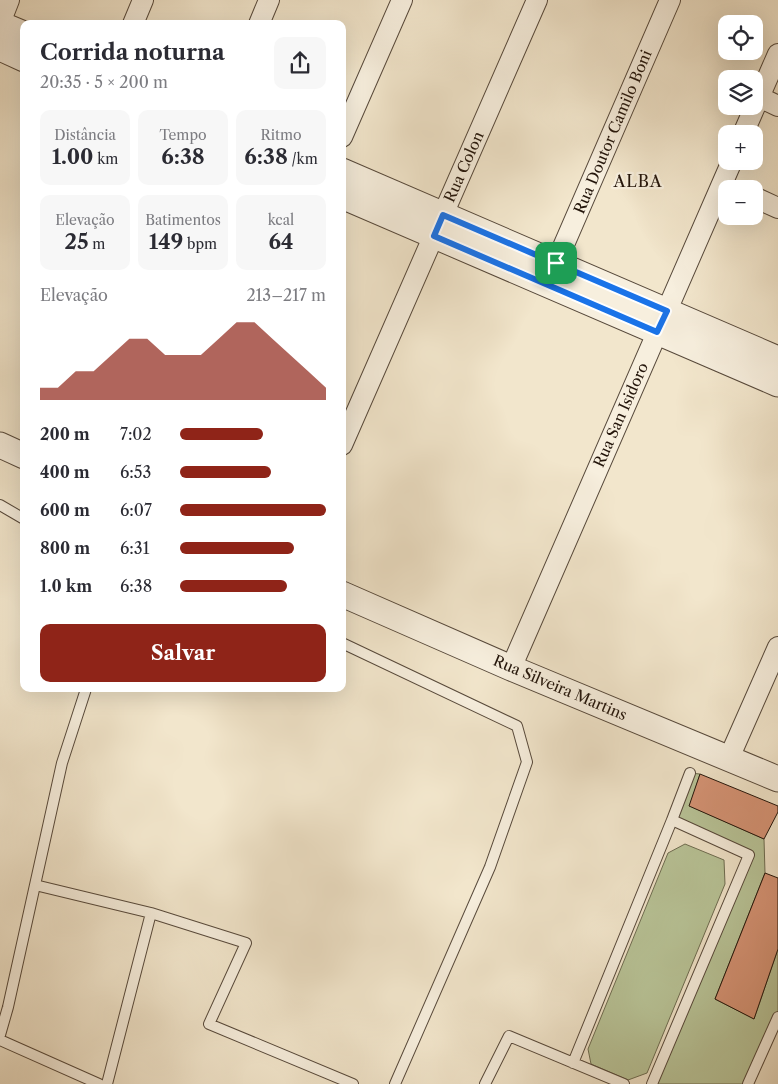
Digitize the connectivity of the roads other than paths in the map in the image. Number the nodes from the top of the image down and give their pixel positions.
1 (9, 0) edge
2 (143, 0) edge
3 (269, 0) edge
4 (402, 0) edge
5 (537, 0) edge
6 (670, 0) edge
7 (134, 20) edge
8 (260, 20) edge
9 (0, 23) edge
10 (20, 32) edge
11 (0, 48) edge
12 (778, 54) edge
13 (20, 56) edge
14 (763, 88) edge
15 (763, 99) edge
16 (778, 106) edge
17 (346, 128) edge
18 (346, 174) edge
19 (346, 197) edge
20 (763, 201) edge
21 (718, 207) edge
22 (778, 208) edge
23 (438, 225) junction
24 (556, 263) junction
25 (662, 322) junction
26 (778, 359) edge
27 (778, 384) edge
28 (346, 436) edge
29 (0, 445) edge
30 (20, 454) edge
31 (0, 505) edge
32 (20, 517) edge
33 (346, 596) edge
34 (346, 645) edge
35 (778, 647) edge
36 (511, 668) junction
37 (85, 692) edge
38 (729, 758) junction
39 (690, 773) dead end
40 (778, 779) edge
41 (672, 820) junction
42 (35, 885) junction
43 (151, 913) junction
44 (778, 1017) edge
45 (0, 1035) edge
46 (0, 1040) edge
47 (573, 1063) junction
48 (99, 1084) edge
49 (107, 1084) edge
50 (353, 1084) edge
51 (395, 1084) edge
52 (486, 1084) edge
53 (624, 1084) edge
54 (652, 1084) edge
55 (748, 1084) edge

1 - 9 street
2 - 7 street
3 - 8 street
4 - 17 street
5 - 23 street, Rua Colon
6 - 24 street, Rua Doutor Camilo Boni
9 - 10 street
11 - 13 street
12 - 14 street
15 - 16 street
18 - 23 street
19 - 23 street
20 - 22 street
21 - 25 street, Rua San Isidoro
23 - 24 street
23 - 25 street
23 - 28 street, Rua Colon
24 - 25 street
25 - 26 street
25 - 27 street
25 - 36 street, Rua San Isidoro
29 - 30 street
31 - 32 lane
33 - 36 street, Rua Silveira Martins
34 - 51 lane
35 - 38 street
36 - 38 street, Rua Silveira Martins
37 - 42 lane
38 - 40 street, Rua Silveira Martins
39 - 41 lane
41 - 47 lane
41 - 54 lane
42 - 43 lane
42 - 45 lane
43 - 49 lane
43 - 50 lane
44 - 55 lane
46 - 48 lane
47 - 52 lane
47 - 53 lane

